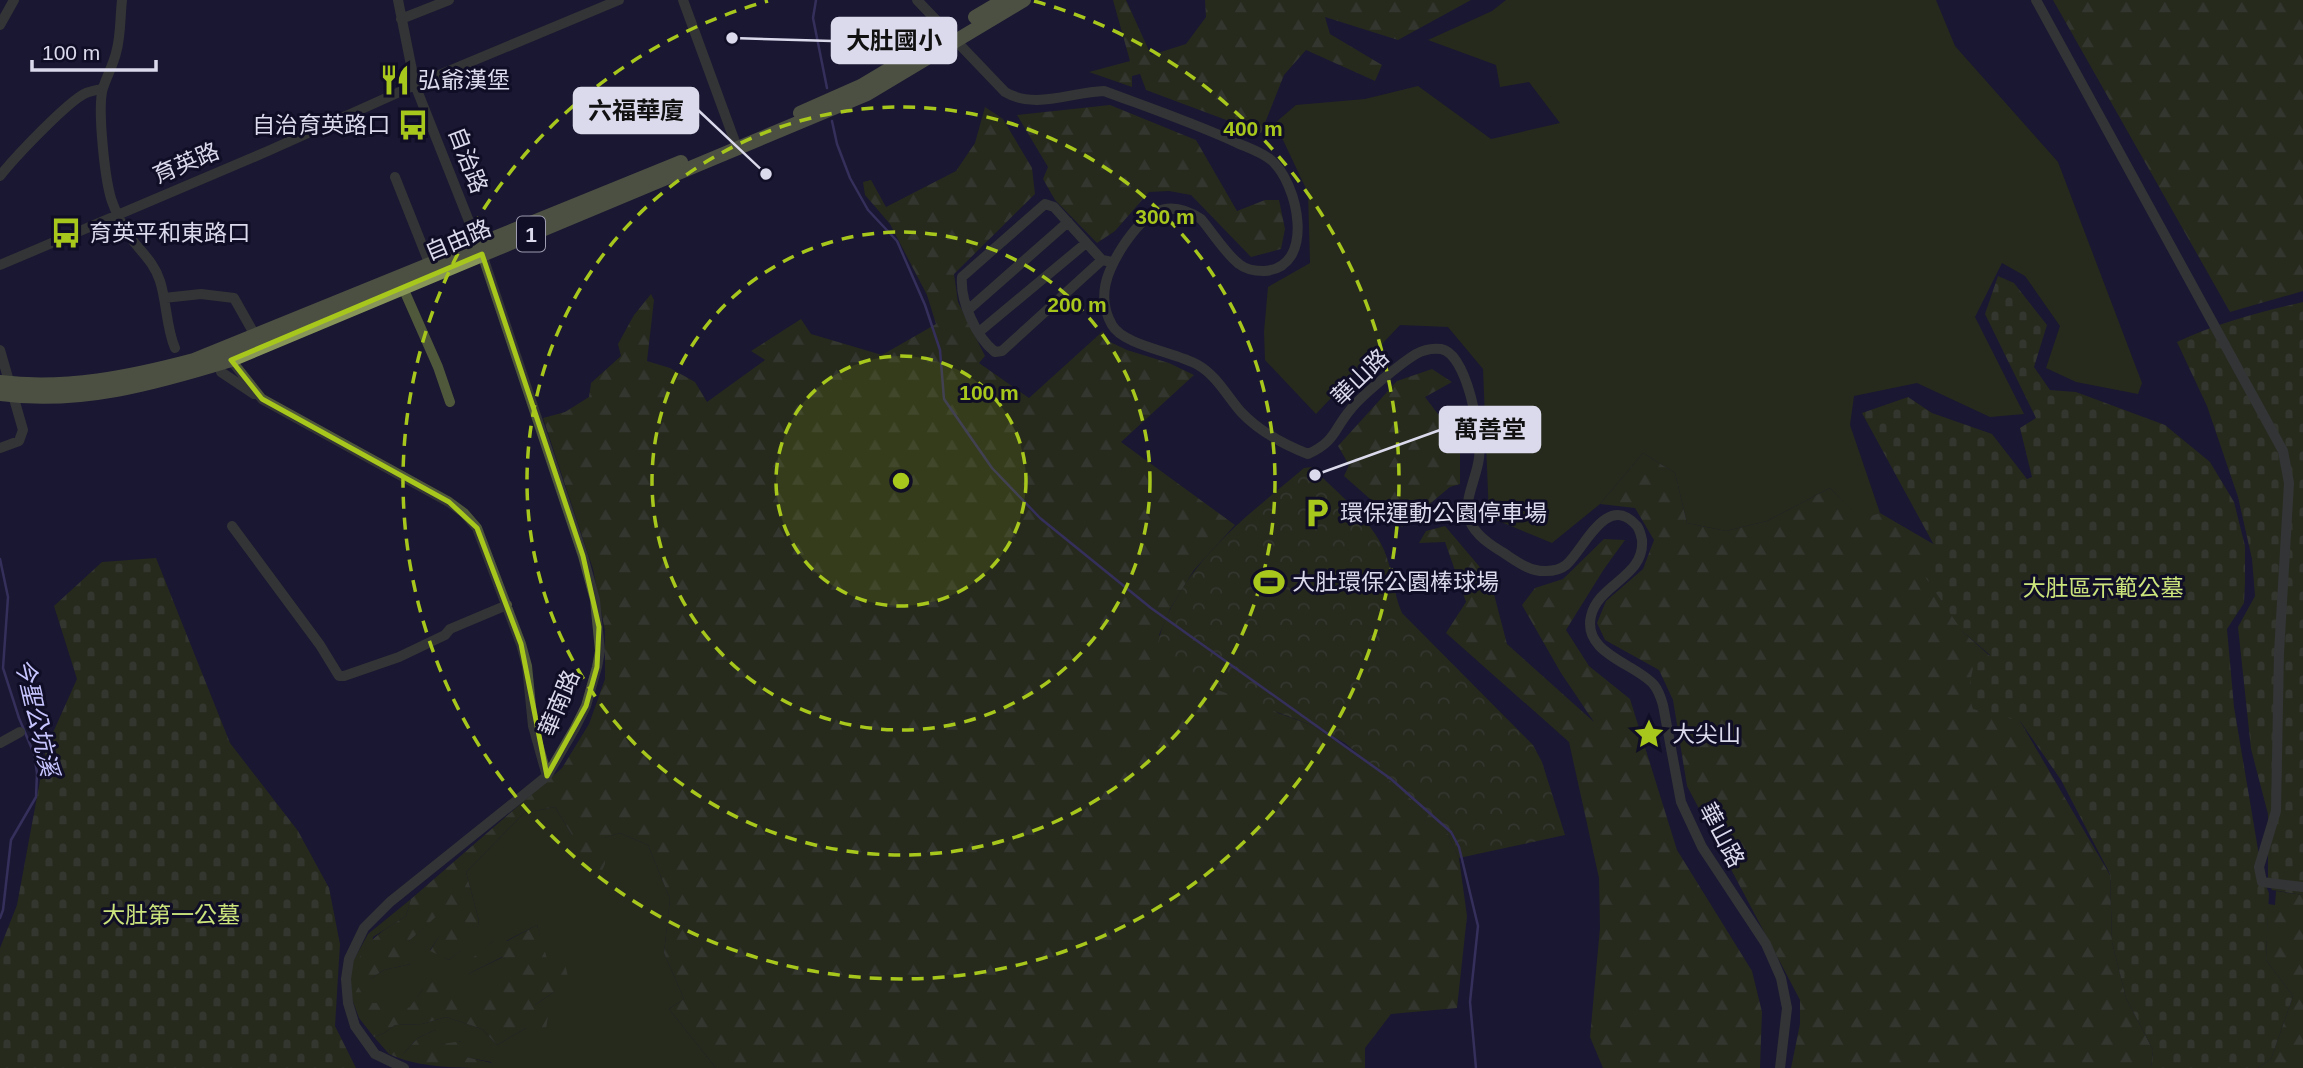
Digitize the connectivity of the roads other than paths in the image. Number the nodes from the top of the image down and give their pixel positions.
1 (14, 0) edge
2 (122, 0) edge
3 (398, 0) edge
4 (449, 0) edge
5 (619, 0) edge
6 (683, 0) edge
7 (917, 0) edge
8 (1004, 0) edge
9 (1024, 0) edge
10 (2036, 0) edge
11 (401, 19) junction
12 (0, 25) edge
13 (952, 37) junction
14 (415, 85) junction
15 (102, 89) junction
16 (736, 146) junction
17 (0, 176) edge
18 (395, 177) dead end
19 (118, 214) junction
20 (1068, 222) junction
21 (1086, 243) junction
22 (480, 249) junction
23 (1107, 261) junction
24 (0, 265) edge
25 (429, 265) junction
26 (401, 283) junction
27 (164, 298) junction
28 (968, 310) junction
29 (979, 332) junction
30 (256, 337) junction
31 (175, 348) dead end
32 (0, 350) edge
33 (231, 360) junction
34 (221, 372) dead end
35 (6, 389) edge
36 (262, 399) junction
37 (450, 402) dead end
38 (0, 448) edge
39 (232, 526) dead end
40 (507, 606) junction
41 (20, 732) dead end
42 (0, 743) edge
43 (547, 776) junction
44 (2303, 887) edge
45 (404, 1068) edge
46 (1780, 1068) edge

1 - 12 street
2 - 15 street
3 - 11 street, 自治路
4 - 11 street
5 - 14 street, 育英路
6 - 16 street
7 - 13 street, 華山路
8 - 13 main road, 自由路 / 1
9 - 13 main road, 自由路 / 1
10 - 44 street
11 - 14 street, 自治路
13 - 16 main road, 自由路 / 1
13 - 23 street, 華山路
14 - 19 street, 育英路
14 - 22 street, 自治路
15 - 17 street
15 - 19 street
16 - 22 main road, 自由路 / 1
18 - 25 street
19 - 24 street, 育英路
19 - 27 street
20 - 21 street
20 - 28 street
20 - 28 street
21 - 23 street
21 - 29 street
22 - 25 main road, 自由路 / 1
22 - 26 main road, 自由路 / 1
22 - 43 street, 華南路
23 - 29 street
23 - 46 street, 華山路
25 - 26 main road, 自由路 / 1
26 - 30 main road, 自由路 / 1
26 - 33 main road, 自由路 / 1
26 - 37 street
27 - 30 street
27 - 31 street
28 - 29 street
30 - 35 main road, 自由路 / 1
32 - 35 street
33 - 35 main road, 自由路 / 1
33 - 36 street
34 - 36 street
35 - 38 street
36 - 40 street
39 - 40 street
40 - 43 street
41 - 42 street
43 - 45 street, 華南路

